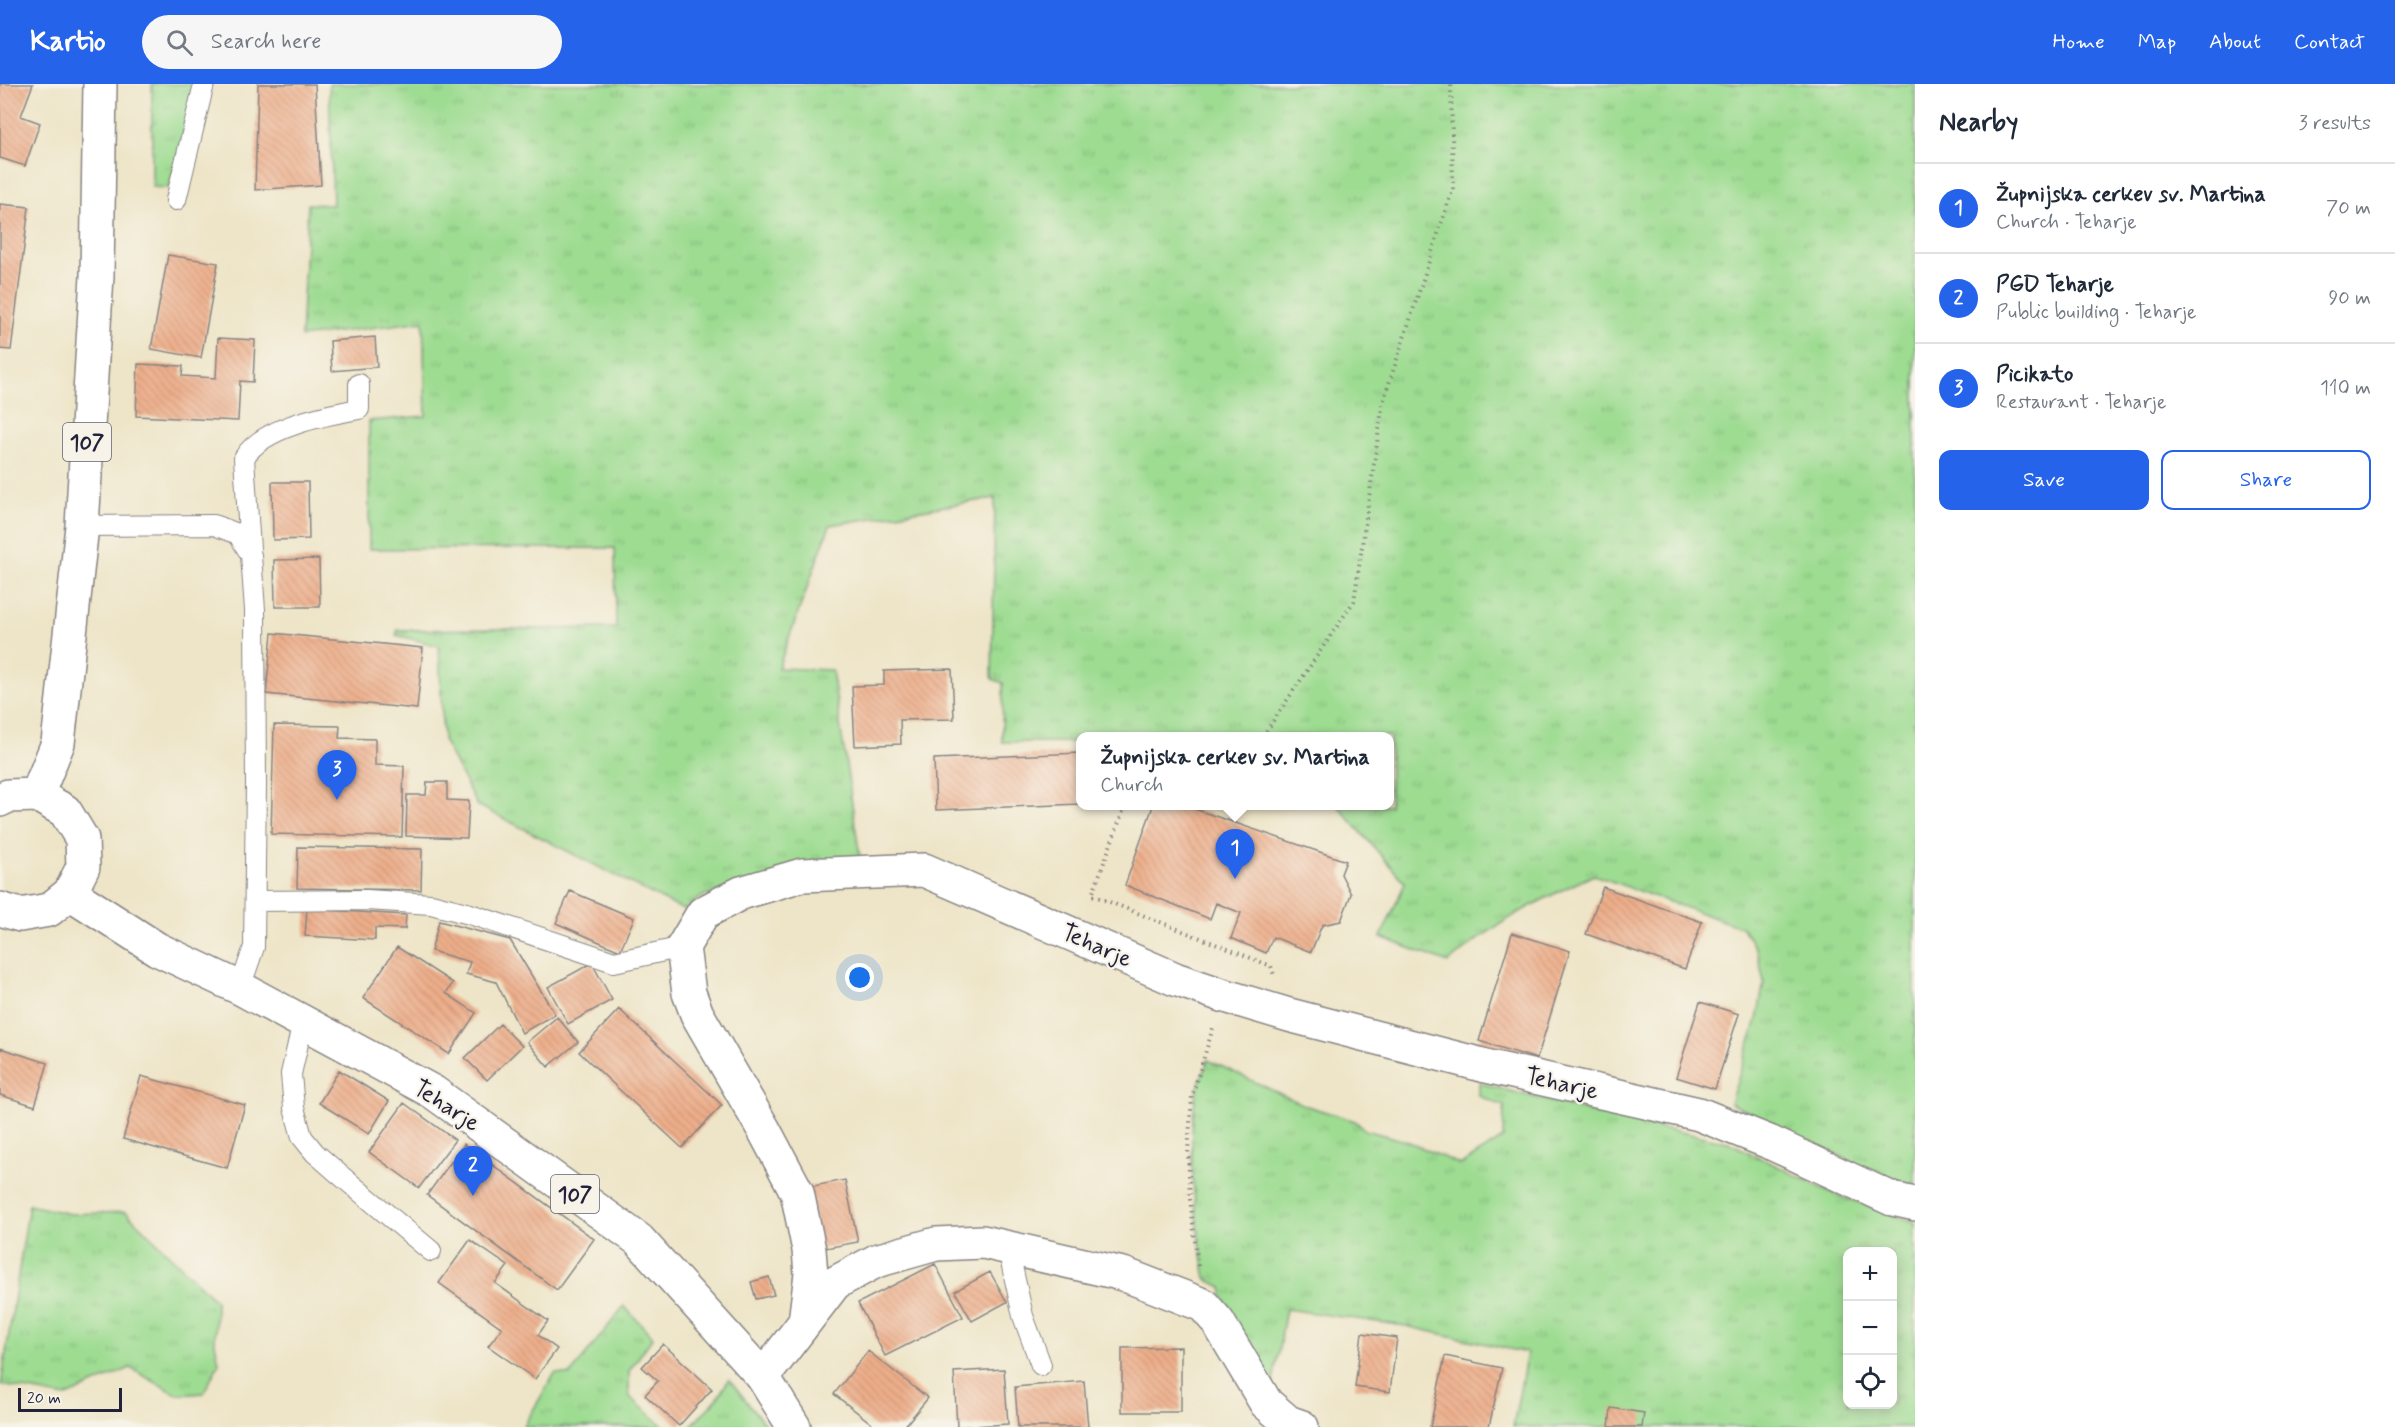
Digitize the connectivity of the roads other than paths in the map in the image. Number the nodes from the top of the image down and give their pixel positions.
1 (100, 84) edge
2 (204, 84) edge
3 (176, 200) dead end
4 (359, 384) dead end
5 (82, 526) junction
6 (251, 555) junction
7 (37, 795) junction
8 (0, 800) edge
9 (70, 893) junction
10 (255, 901) junction
11 (0, 909) edge
12 (683, 947) junction
13 (240, 988) junction
14 (303, 1022) junction
15 (1915, 1204) edge
16 (1008, 1248) junction
17 (430, 1251) dead end
18 (804, 1322) junction
19 (1041, 1365) dead end
20 (763, 1377) junction
21 (795, 1427) edge
22 (1302, 1427) edge

1 - 5 street, 107
2 - 3 lane
4 - 6 lane
5 - 6 lane
5 - 7 street, 107
6 - 10 lane
7 - 8 street
7 - 9 street
9 - 11 street
9 - 13 street, Teharje / 107
10 - 12 lane
10 - 13 lane
12 - 15 street, Teharje
12 - 18 street
13 - 14 street, Teharje / 107
14 - 17 lane
14 - 20 street, Teharje / 107
16 - 18 street
16 - 19 lane
16 - 22 street
18 - 20 street
20 - 21 street, Teharje / 107

